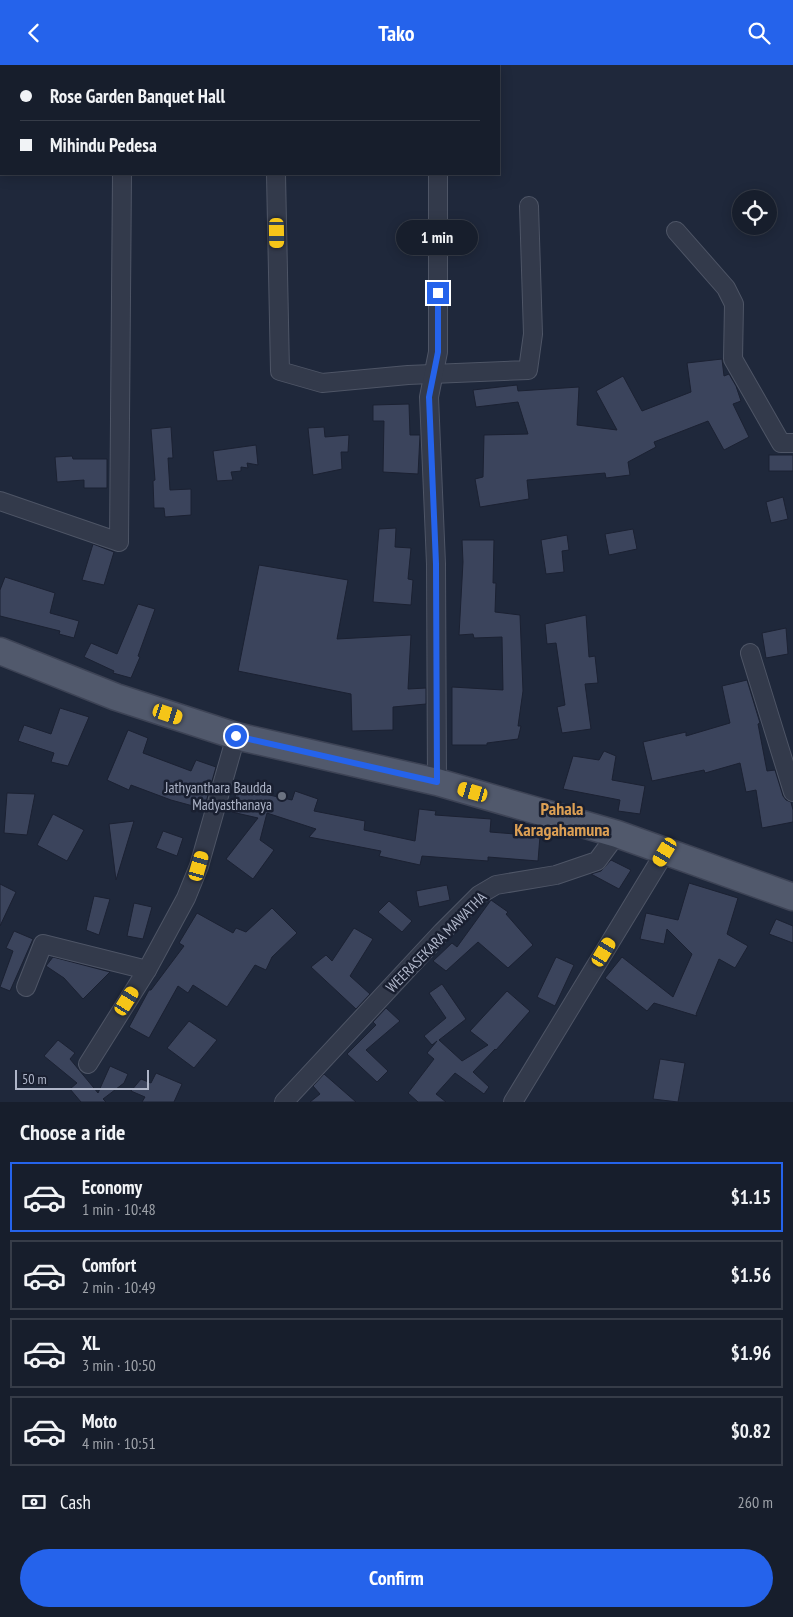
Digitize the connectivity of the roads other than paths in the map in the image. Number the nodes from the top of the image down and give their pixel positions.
1 (122, 175) edge
2 (276, 175) edge
3 (438, 175) edge
4 (529, 206) dead end
5 (676, 231) dead end
6 (434, 374) junction
7 (793, 443) edge
8 (0, 501) edge
9 (0, 651) edge
10 (750, 653) dead end
11 (236, 736) junction
12 (437, 782) junction
13 (793, 792) edge
14 (617, 834) junction
15 (665, 852) junction
16 (793, 897) edge
17 (147, 970) junction
18 (26, 987) dead end
19 (88, 1064) dead end
20 (284, 1102) edge
21 (513, 1102) edge

1 - 8 street
2 - 6 street
3 - 6 street
4 - 6 street
5 - 7 street
6 - 12 street
9 - 11 main road
10 - 13 street
11 - 12 main road
11 - 17 street
12 - 14 main road
14 - 15 main road
14 - 20 street, WEERASEKARA MAWATHA
15 - 16 main road
15 - 21 street
17 - 18 street
17 - 19 street

